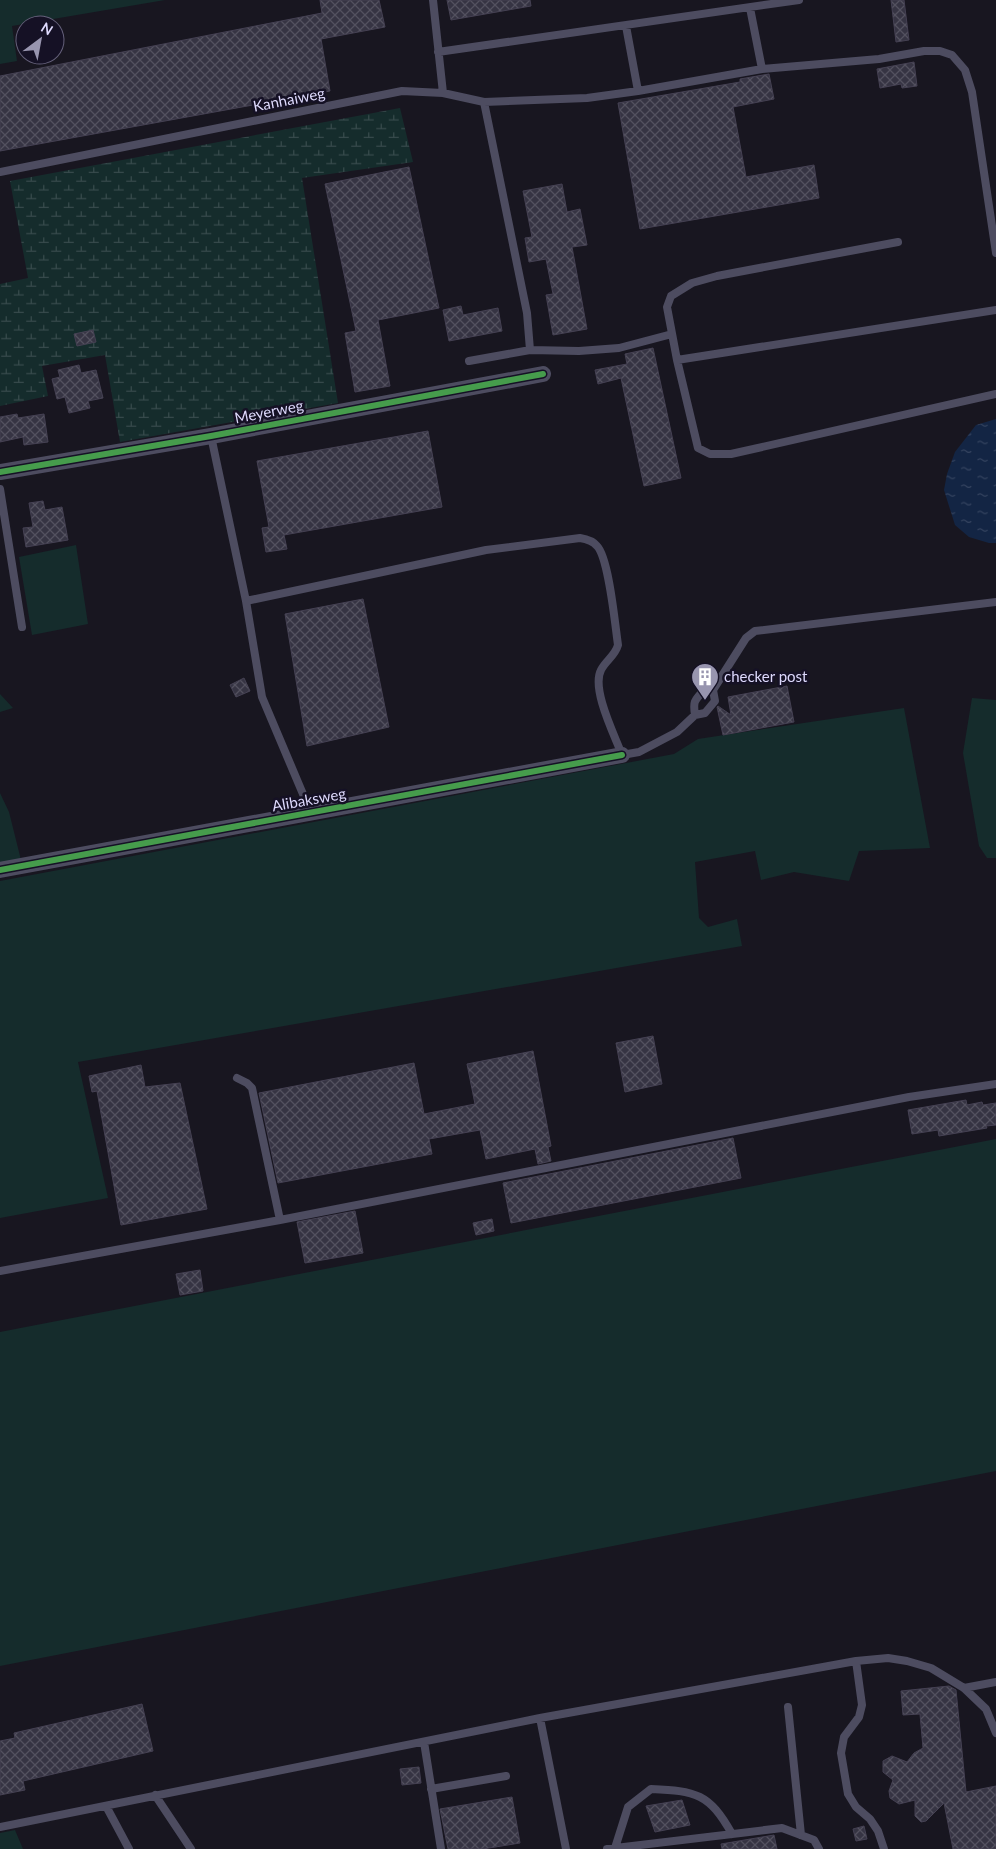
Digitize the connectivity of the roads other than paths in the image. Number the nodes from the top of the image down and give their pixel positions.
1 (434, 0) edge
2 (799, 0) edge
3 (750, 8) junction
4 (626, 26) junction
5 (438, 52) junction
6 (762, 69) junction
7 (638, 91) junction
8 (443, 93) junction
9 (484, 102) junction
10 (0, 172) edge
11 (898, 242) dead end
12 (996, 254) edge
13 (996, 310) edge
14 (672, 334) junction
15 (530, 350) junction
16 (469, 360) dead end
17 (677, 360) junction
18 (543, 374) dead end
19 (996, 394) edge
20 (211, 436) junction
21 (0, 472) edge
22 (0, 489) edge
23 (246, 601) junction
24 (996, 602) edge
25 (22, 627) dead end
26 (713, 690) junction
27 (695, 715) junction
28 (622, 755) junction
29 (311, 813) junction
30 (0, 870) edge
31 (237, 1078) dead end
32 (996, 1084) edge
33 (280, 1220) junction
34 (0, 1271) edge
35 (856, 1661) junction
36 (996, 1682) edge
37 (964, 1688) junction
38 (788, 1707) dead end
39 (540, 1718) junction
40 (996, 1733) edge
41 (424, 1742) junction
42 (506, 1776) dead end
43 (431, 1789) junction
44 (155, 1795) junction
45 (106, 1806) junction
46 (0, 1827) edge
47 (732, 1834) junction
48 (801, 1834) junction
49 (129, 1849) edge
50 (191, 1849) edge
51 (441, 1849) edge
52 (566, 1849) edge
53 (611, 1849) edge
54 (819, 1849) edge
55 (884, 1849) edge

1 - 5 lane
2 - 3 lane
3 - 4 lane
3 - 6 lane
4 - 5 lane
4 - 7 lane
5 - 8 lane
6 - 7 lane, Kanhaiweg
6 - 12 lane, Kanhaiweg
7 - 9 lane, Kanhaiweg
8 - 9 lane, Kanhaiweg
8 - 10 lane, Kanhaiweg
9 - 15 lane
11 - 14 lane
13 - 17 lane
14 - 15 lane
14 - 17 lane
15 - 16 lane
17 - 19 lane
18 - 20 street, Meyerweg
20 - 21 street, Meyerweg
20 - 23 lane
22 - 25 lane
23 - 28 lane
23 - 29 lane
24 - 26 lane
26 - 27 lane, Alibaksweg
26 - 27 lane
27 - 28 lane, Alibaksweg
28 - 29 street, Alibaksweg
29 - 30 street, Alibaksweg
31 - 33 lane
32 - 33 lane
33 - 34 lane
35 - 37 lane
35 - 39 lane
35 - 55 lane
36 - 37 lane
37 - 40 lane
38 - 48 lane
39 - 41 lane
39 - 52 lane
41 - 43 lane
41 - 44 lane
42 - 43 lane
43 - 51 lane
44 - 45 lane
44 - 50 lane
45 - 46 lane
45 - 49 lane
47 - 48 lane
47 - 53 lane
47 - 53 lane
48 - 54 lane

